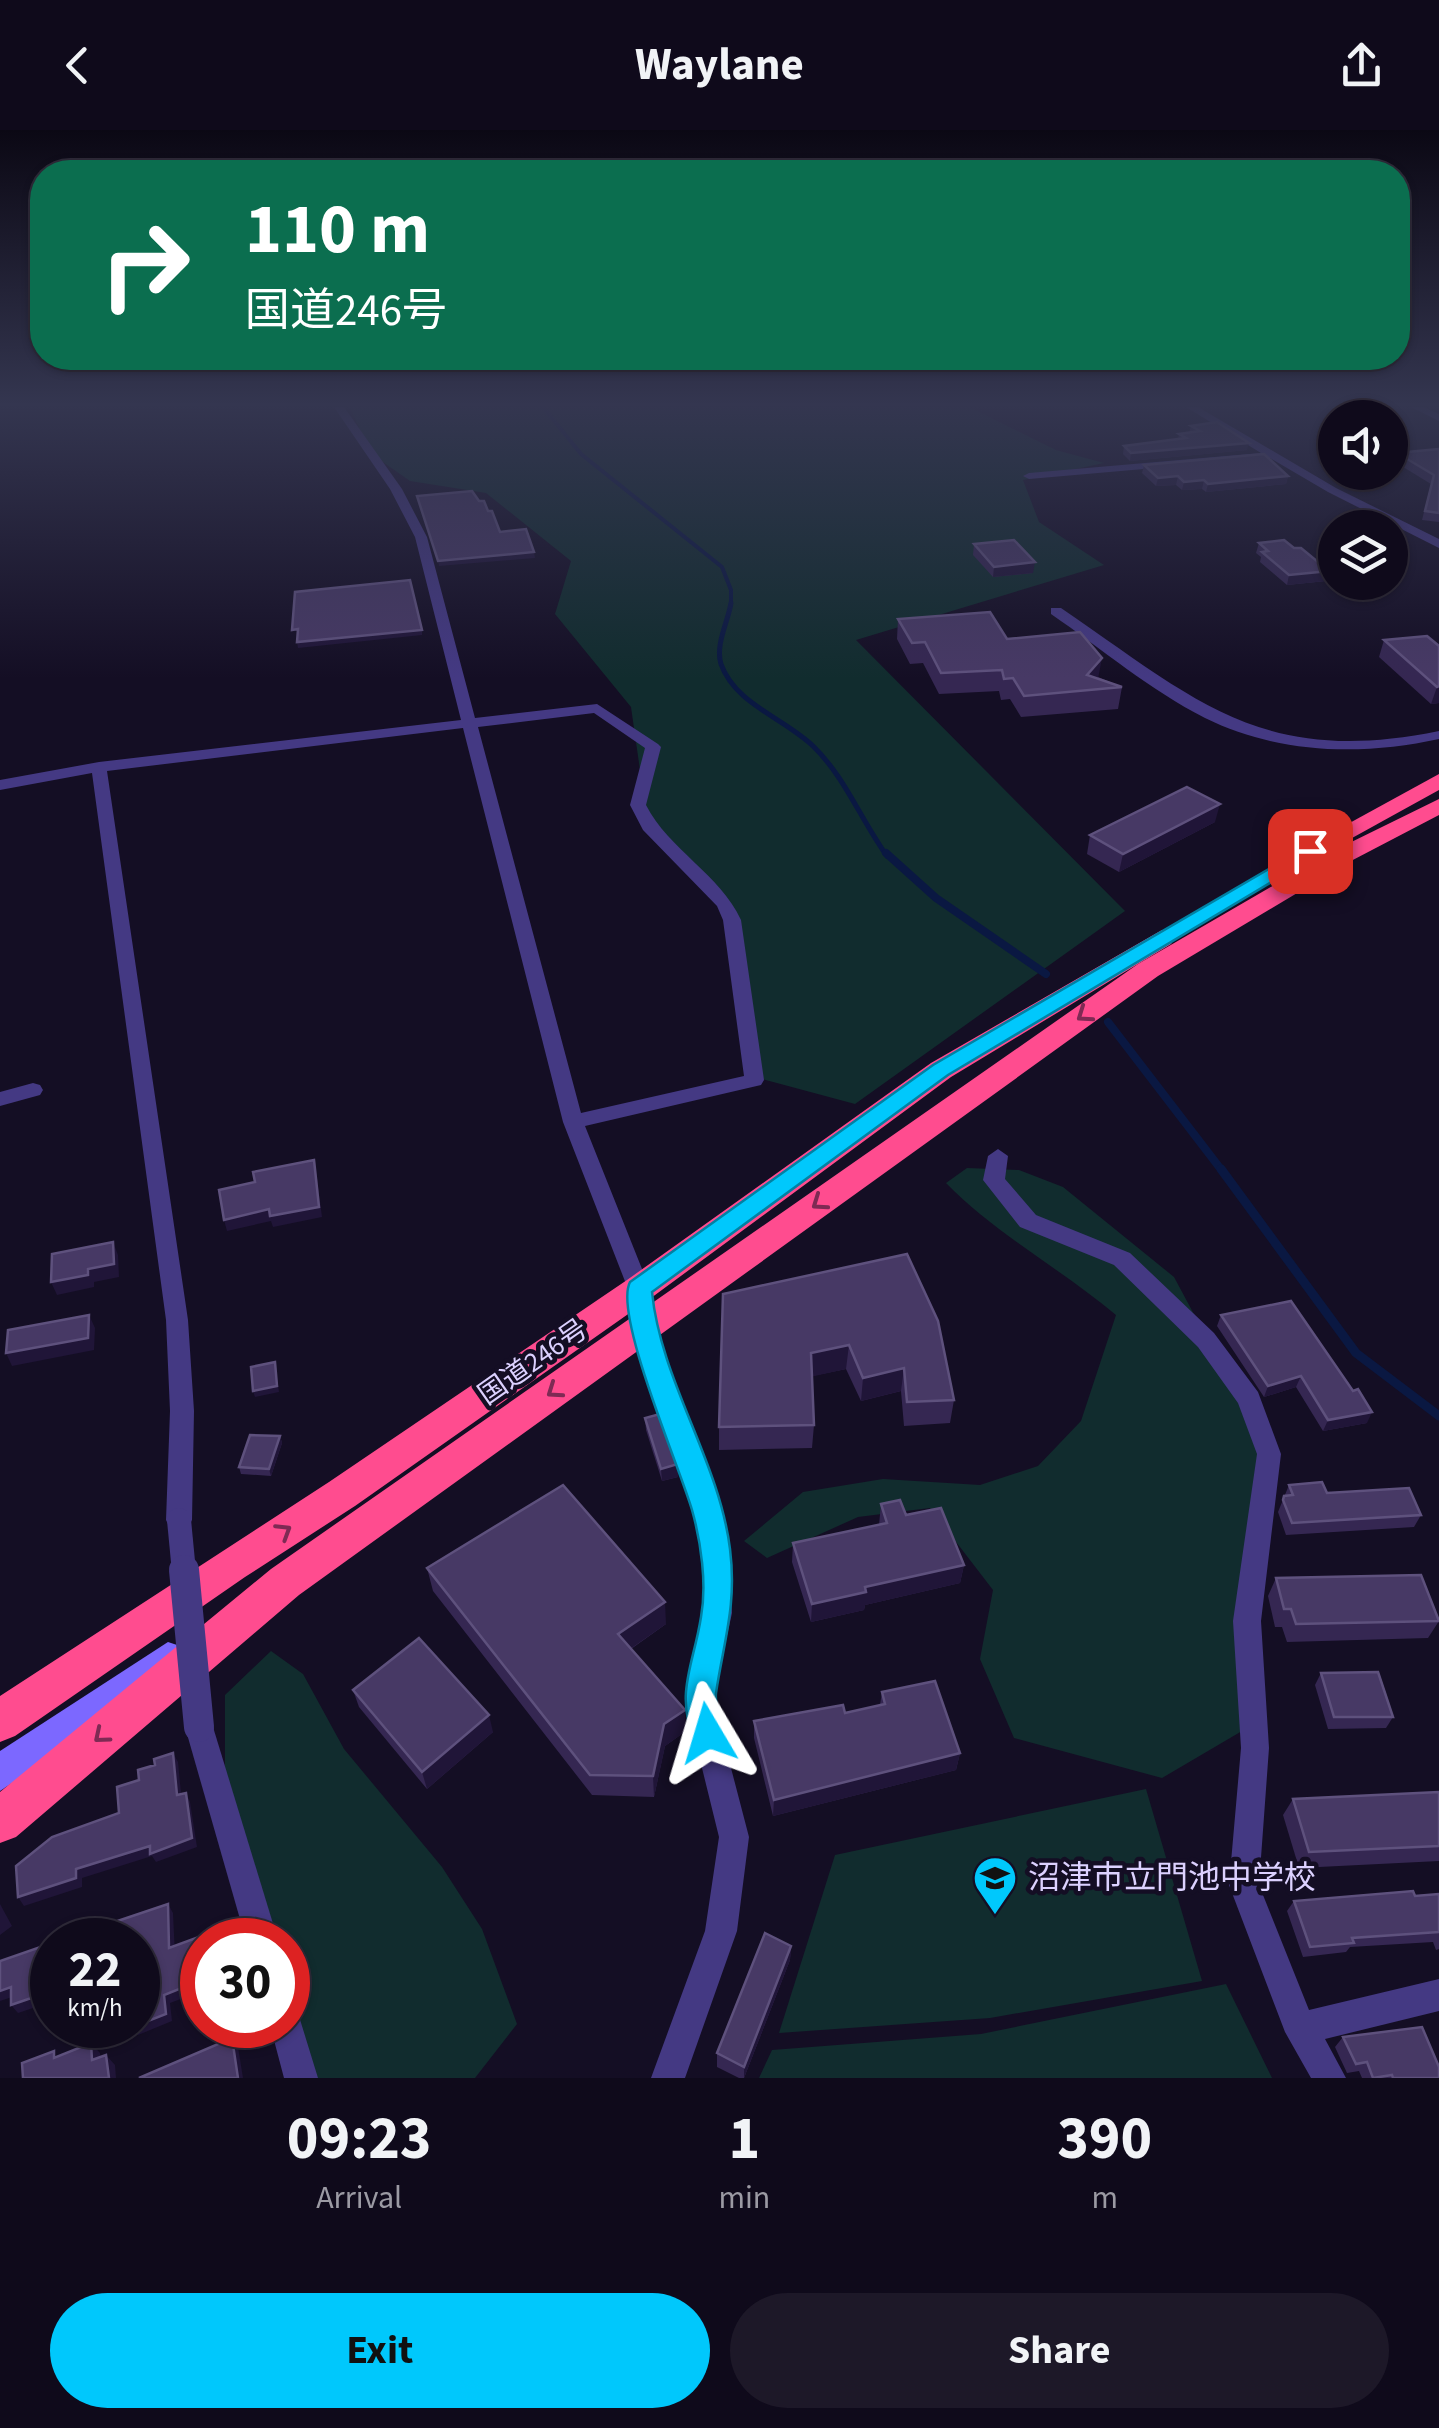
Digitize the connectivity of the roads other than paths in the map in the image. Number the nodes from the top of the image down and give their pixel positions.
1 (401, 498) edge
2 (1345, 498) edge
3 (1439, 544) edge
4 (1056, 611) dead end
5 (466, 722) junction
6 (1439, 735) edge
7 (99, 767) junction
8 (1439, 781) edge
9 (0, 785) edge
10 (1439, 806) edge
11 (32, 1090) dead end
12 (0, 1098) edge
13 (573, 1122) junction
14 (998, 1156) dead end
15 (639, 1288) junction
16 (642, 1327) junction
17 (231, 1564) junction
18 (285, 1582) junction
19 (0, 1722) edge
20 (0, 1742) edge
21 (0, 1773) edge
22 (0, 1821) edge
23 (255, 1918) edge
24 (1438, 1995) edge
25 (1302, 2028) junction
26 (293, 2048) edge
27 (301, 2078) edge
28 (668, 2078) edge
29 (1329, 2078) edge

1 - 5 street
2 - 3 street
4 - 6 street
5 - 7 street
5 - 13 street
5 - 13 street
7 - 9 street
7 - 23 street, bridge
8 - 15 highway, 国道246号
10 -> 16 highway, 国道246号
11 - 12 street
13 - 15 street
14 - 25 street
15 - 16 street
17 -> 15 highway, 国道246号
16 -> 18 highway, 国道246号
16 - 28 street
17 - 19 highway, 国道246号
17 - 20 street
18 - 21 street
18 -> 22 highway, 国道246号
24 - 25 street
25 - 29 street
26 - 27 street

